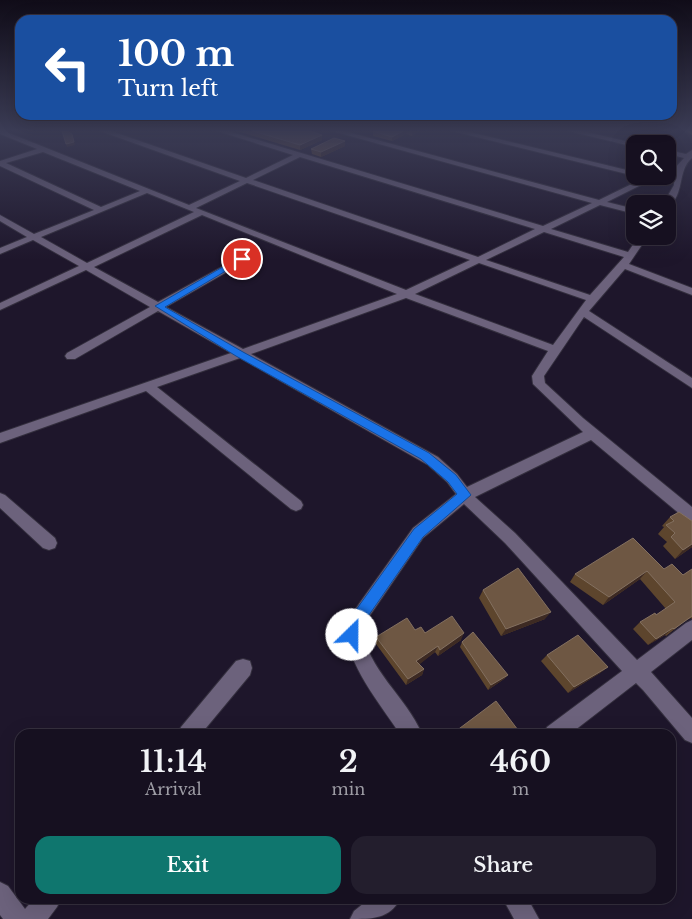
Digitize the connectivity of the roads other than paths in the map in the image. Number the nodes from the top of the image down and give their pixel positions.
1 (23, 174) edge
2 (101, 174) edge
3 (226, 174) edge
4 (257, 174) edge
5 (361, 174) edge
6 (497, 174) edge
7 (679, 174) edge
8 (244, 180) junction
9 (637, 185) edge
10 (678, 185) joint
11 (146, 192) junction
12 (672, 195) edge
13 (599, 202) junction
14 (189, 208) junction
15 (101, 210) junction
16 (626, 210) edge
17 (200, 213) junction
18 (0, 218) edge
19 (545, 230) junction
20 (35, 237) junction
21 (637, 245) edge
22 (0, 252) edge
23 (242, 259) dead end
24 (479, 260) junction
25 (626, 260) junction
26 (87, 266) junction
27 (692, 292) edge
28 (406, 294) junction
29 (592, 299) junction
30 (159, 306) junction
31 (0, 308) edge
32 (583, 312) junction
33 (555, 350) junction
34 (239, 354) junction
35 (71, 356) dead end
36 (692, 384) edge
37 (147, 386) junction
38 (593, 433) junction
39 (0, 438) edge
40 (465, 495) junction
41 (0, 499) edge
42 (296, 505) dead end
43 (692, 516) edge
44 (49, 543) dead end
45 (692, 629) edge
46 (243, 668) dead end
47 (635, 670) junction
48 (192, 729) edge
49 (409, 729) edge
50 (560, 729) edge
51 (692, 733) edge
52 (0, 894) edge
53 (45, 904) edge
54 (382, 904) edge
55 (518, 904) edge
56 (17, 919) edge
57 (32, 919) edge
58 (362, 919) edge
59 (527, 919) edge

1 - 15 street
2 - 11 street
3 - 8 street
4 - 8 street
5 - 19 street
6 - 13 street
7 - 10 street
8 - 14 street
8 - 24 street
9 - 13 street
10 - 12 street
11 - 14 street
11 - 15 street
13 - 16 street
13 - 19 street
14 - 17 street
15 - 20 street
17 - 26 street
17 - 28 street
18 - 20 street
19 - 24 street
19 - 25 street
20 - 22 street
20 - 26 street
21 - 25 street
23 - 30 street
24 - 28 street
24 - 29 street
25 - 27 street
25 - 29 street
26 - 30 street
26 - 31 street
28 - 33 street
28 - 34 street
29 - 32 street
30 - 34 street
30 - 35 street
32 - 33 street
32 - 36 street
33 - 38 street
34 - 37 street
34 - 40 street
37 - 39 street
37 - 42 street
38 - 40 street
38 - 43 street
40 - 47 street
40 - 49 street
41 - 44 street
45 - 47 street
46 - 48 street
47 - 50 street
47 - 51 street
52 - 56 street
53 - 57 street
54 - 58 street
55 - 59 street

